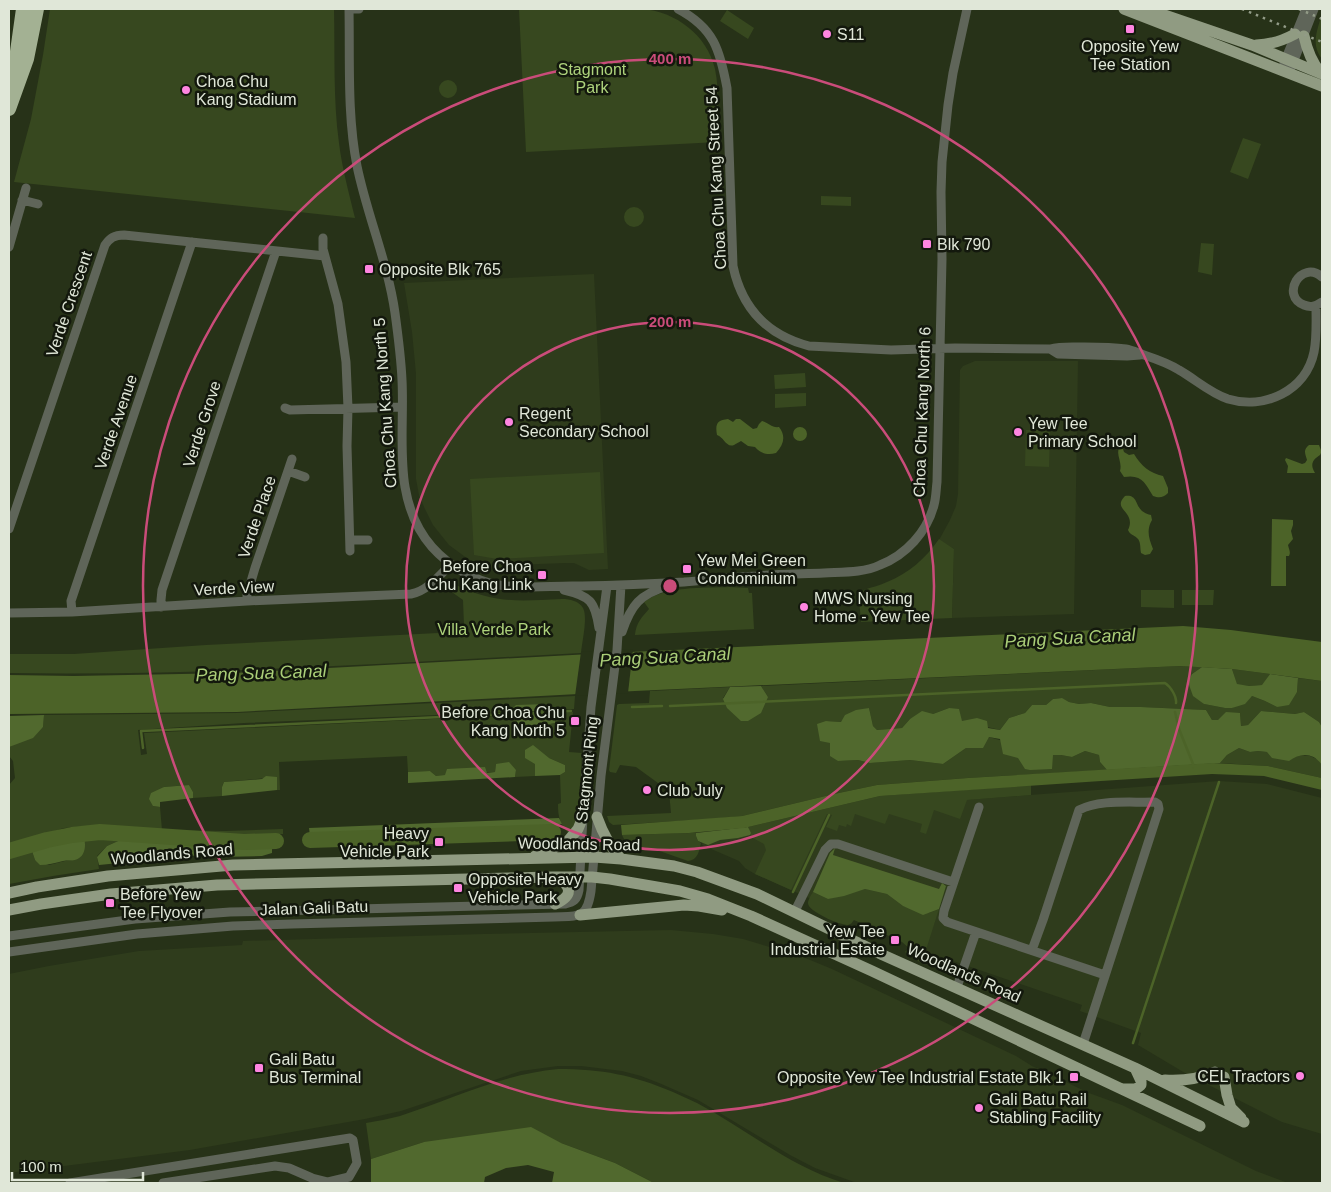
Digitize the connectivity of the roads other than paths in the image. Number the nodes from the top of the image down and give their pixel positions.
1 (23, 9) edge
2 (37, 9) edge
3 (348, 9) edge
4 (359, 9) edge
5 (678, 9) edge
6 (967, 9) edge
7 (1124, 9) edge
8 (1147, 9) edge
9 (1306, 9) edge
10 (1314, 9) edge
11 (1299, 35) junction
12 (1252, 45) junction
13 (1287, 66) junction
14 (1321, 74) edge
15 (1322, 86) edge
16 (9, 100) edge
17 (9, 109) edge
18 (26, 188) dead end
19 (22, 200) junction
20 (38, 204) dead end
21 (323, 238) dead end
22 (192, 242) junction
23 (9, 247) edge
24 (276, 251) junction
25 (325, 256) junction
26 (1322, 277) edge
27 (1319, 304) edge
28 (940, 348) junction
29 (402, 407) junction
30 (285, 408) dead end
31 (348, 408) junction
32 (292, 459) dead end
33 (288, 471) junction
34 (305, 477) dead end
35 (9, 529) edge
36 (350, 540) junction
37 (368, 540) dead end
38 (350, 551) dead end
39 (451, 564) junction
40 (685, 582) junction
41 (621, 585) junction
42 (552, 586) junction
43 (607, 586) junction
44 (247, 601) junction
45 (161, 607) junction
46 (72, 612) junction
47 (9, 613) edge
48 (601, 640) junction
49 (617, 647) junction
50 (979, 807) dead end
51 (597, 816) junction
52 (583, 817) junction
53 (608, 840) junction
54 (581, 857) junction
55 (594, 857) junction
56 (528, 858) junction
57 (621, 859) junction
58 (647, 862) junction
59 (553, 877) junction
60 (580, 877) junction
61 (592, 877) junction
62 (953, 882) junction
63 (9, 893) edge
64 (555, 904) junction
65 (9, 910) edge
66 (795, 911) junction
67 (580, 915) junction
68 (751, 916) junction
69 (976, 932) junction
70 (9, 936) edge
71 (1032, 950) junction
72 (9, 952) edge
73 (1105, 975) junction
74 (956, 987) junction
75 (1083, 1044) junction
76 (1135, 1068) junction
77 (1161, 1080) junction
78 (1123, 1089) junction
79 (1200, 1126) dead end
80 (70, 1183) edge
81 (163, 1183) edge

1 - 16 highway
2 - 17 highway
3 - 4 street
3 - 29 street, Choa Chu Kang North 5
5 - 28 street, Choa Chu Kang Street 54
6 - 28 street, Choa Chu Kang North 6
7 - 13 main road
8 - 12 main road
9 - 11 street
10 - 11 street
11 - 12 main road
11 - 13 street
11 - 14 main road
12 - 13 main road
13 - 14 main road
13 - 15 main road
18 - 19 street
19 - 20 street
19 - 23 street
21 - 25 street
22 - 24 street, Verde Crescent
22 - 35 street, Verde Crescent
22 - 46 street, Verde Avenue
24 - 25 street, Verde Crescent
24 - 45 street, Verde Grove
25 - 31 street
26 - 27 street
27 - 28 street, Choa Chu Kang Street 54
28 - 40 street, Choa Chu Kang North 6
29 - 31 street
29 - 39 street, Choa Chu Kang North 5
30 - 31 street
31 - 36 street
32 - 33 street, Verde Place
33 - 34 street, Verde Place
33 - 44 street, Verde Place
36 - 37 street
36 - 38 street
39 - 42 street, Choa Chu Kang North 5
39 - 44 street, Verde View
40 - 41 street, Choa Chu Kang North 6
40 - 49 street
41 - 43 street, Choa Chu Kang North 6
41 - 49 street
42 - 43 street, Choa Chu Kang North 5
42 - 48 street
43 - 48 street, Stagmont Ring
44 - 45 street, Verde View
45 - 46 street, Verde View
46 - 47 street, Verde View
48 - 52 street, Stagmont Ring
49 - 51 street, Stagmont Ring
50 - 62 street
51 - 53 main road
51 - 55 street, Stagmont Ring
52 - 54 street, Stagmont Ring
52 - 56 main road
53 - 57 main road
53 - 58 main road
54 - 55 main road, Woodlands Road
54 - 56 main road, Woodlands Road
54 - 60 street, Stagmont Ring
55 - 57 main road, Woodlands Road
55 - 61 street, Stagmont Ring
56 - 63 main road, Woodlands Road
57 - 58 main road, Woodlands Road
58 - 66 main road, Woodlands Road
59 - 60 main road, Woodlands Road
59 - 64 main road
59 - 65 main road, Woodlands Road
60 - 61 main road, Woodlands Road
60 - 64 street, Jalan Gali Batu
61 - 67 street
61 - 68 main road, Woodlands Road
62 - 66 street
62 - 69 street
64 - 70 street, Jalan Gali Batu
66 - 74 main road, Woodlands Road
67 - 68 main road
67 - 72 street, Jalan Gali Batu
68 - 78 main road, Woodlands Road
69 - 71 street
69 - 74 street
71 - 73 street
71 - 73 street
73 - 75 street
74 - 75 main road, Woodlands Road
75 - 76 main road, Woodlands Road
76 - 77 main road, Woodlands Road
76 - 78 main road
77 - 77 main road, Woodlands Road
78 - 79 main road, Woodlands Road
80 - 81 street

